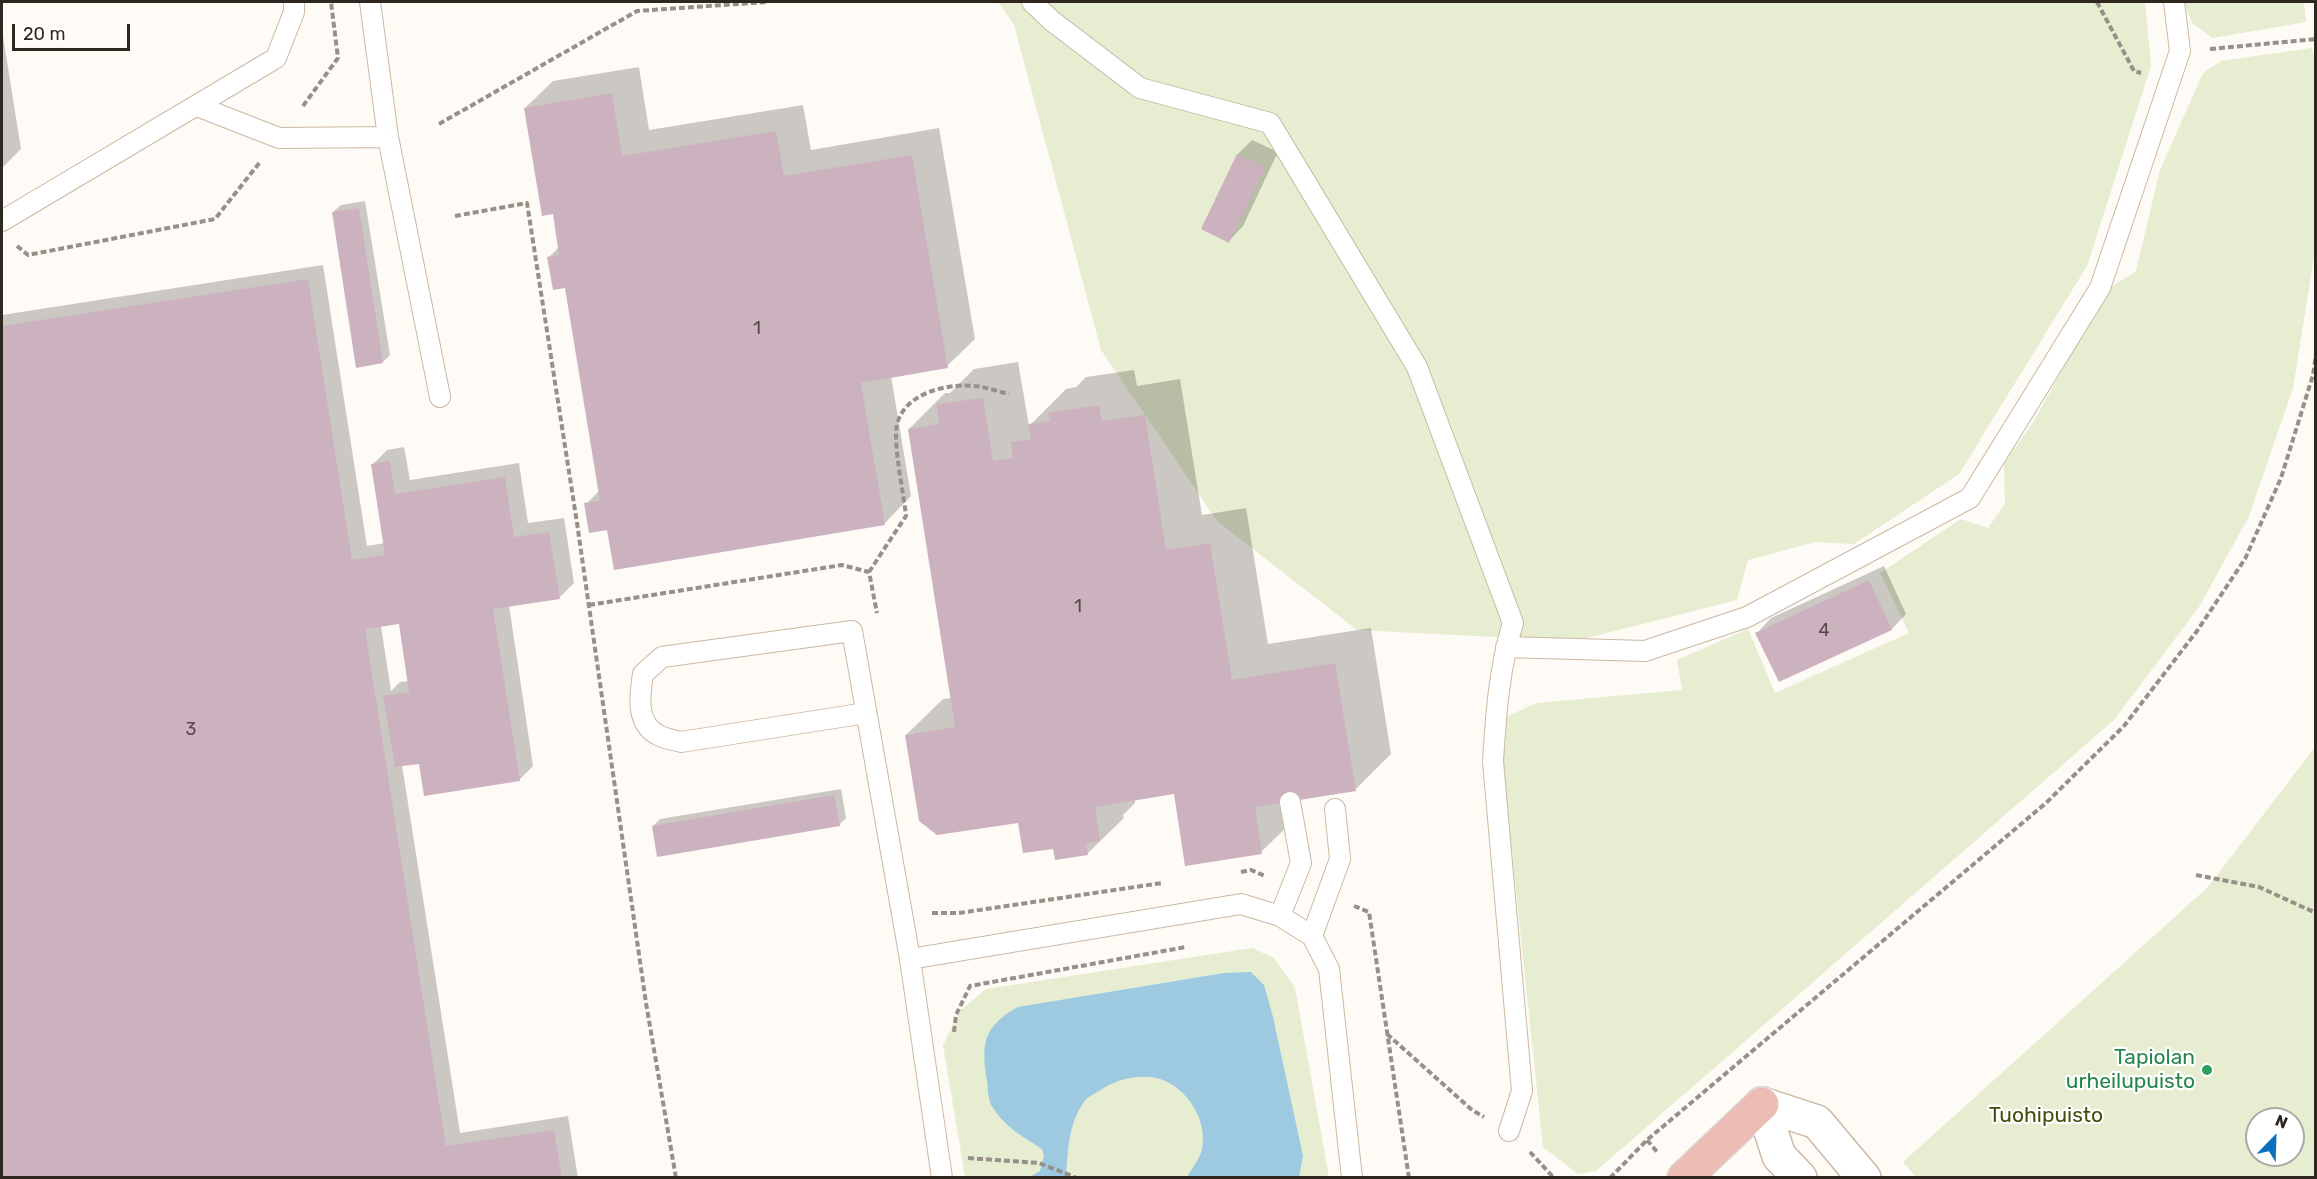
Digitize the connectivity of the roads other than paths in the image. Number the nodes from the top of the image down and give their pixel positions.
1 (294, 2) edge
2 (370, 2) edge
3 (1032, 2) edge
4 (2174, 2) edge
5 (197, 106) junction
6 (388, 137) junction
7 (2, 222) edge
8 (440, 397) dead end
9 (1506, 647) junction
10 (866, 713) junction
11 (1290, 802) dead end
12 (1335, 809) dead end
13 (1280, 916) junction
14 (1312, 936) junction
15 (910, 959) junction
16 (1762, 1104) junction
17 (1509, 1131) road end
18 (942, 1178) edge
19 (1352, 1178) edge
20 (1684, 1178) edge
21 (1800, 1178) edge
22 (1864, 1178) edge

1 - 5 lane
2 - 6 lane
3 - 9 lane
4 - 9 lane
5 - 6 lane
5 - 7 lane
6 - 8 lane
9 - 17 lane
10 - 10 lane
10 - 15 lane
11 - 13 lane
12 - 14 lane
13 - 14 lane
13 - 15 lane
14 - 19 lane
15 - 18 lane
16 - 20 main road
16 - 21 street
16 - 22 street

